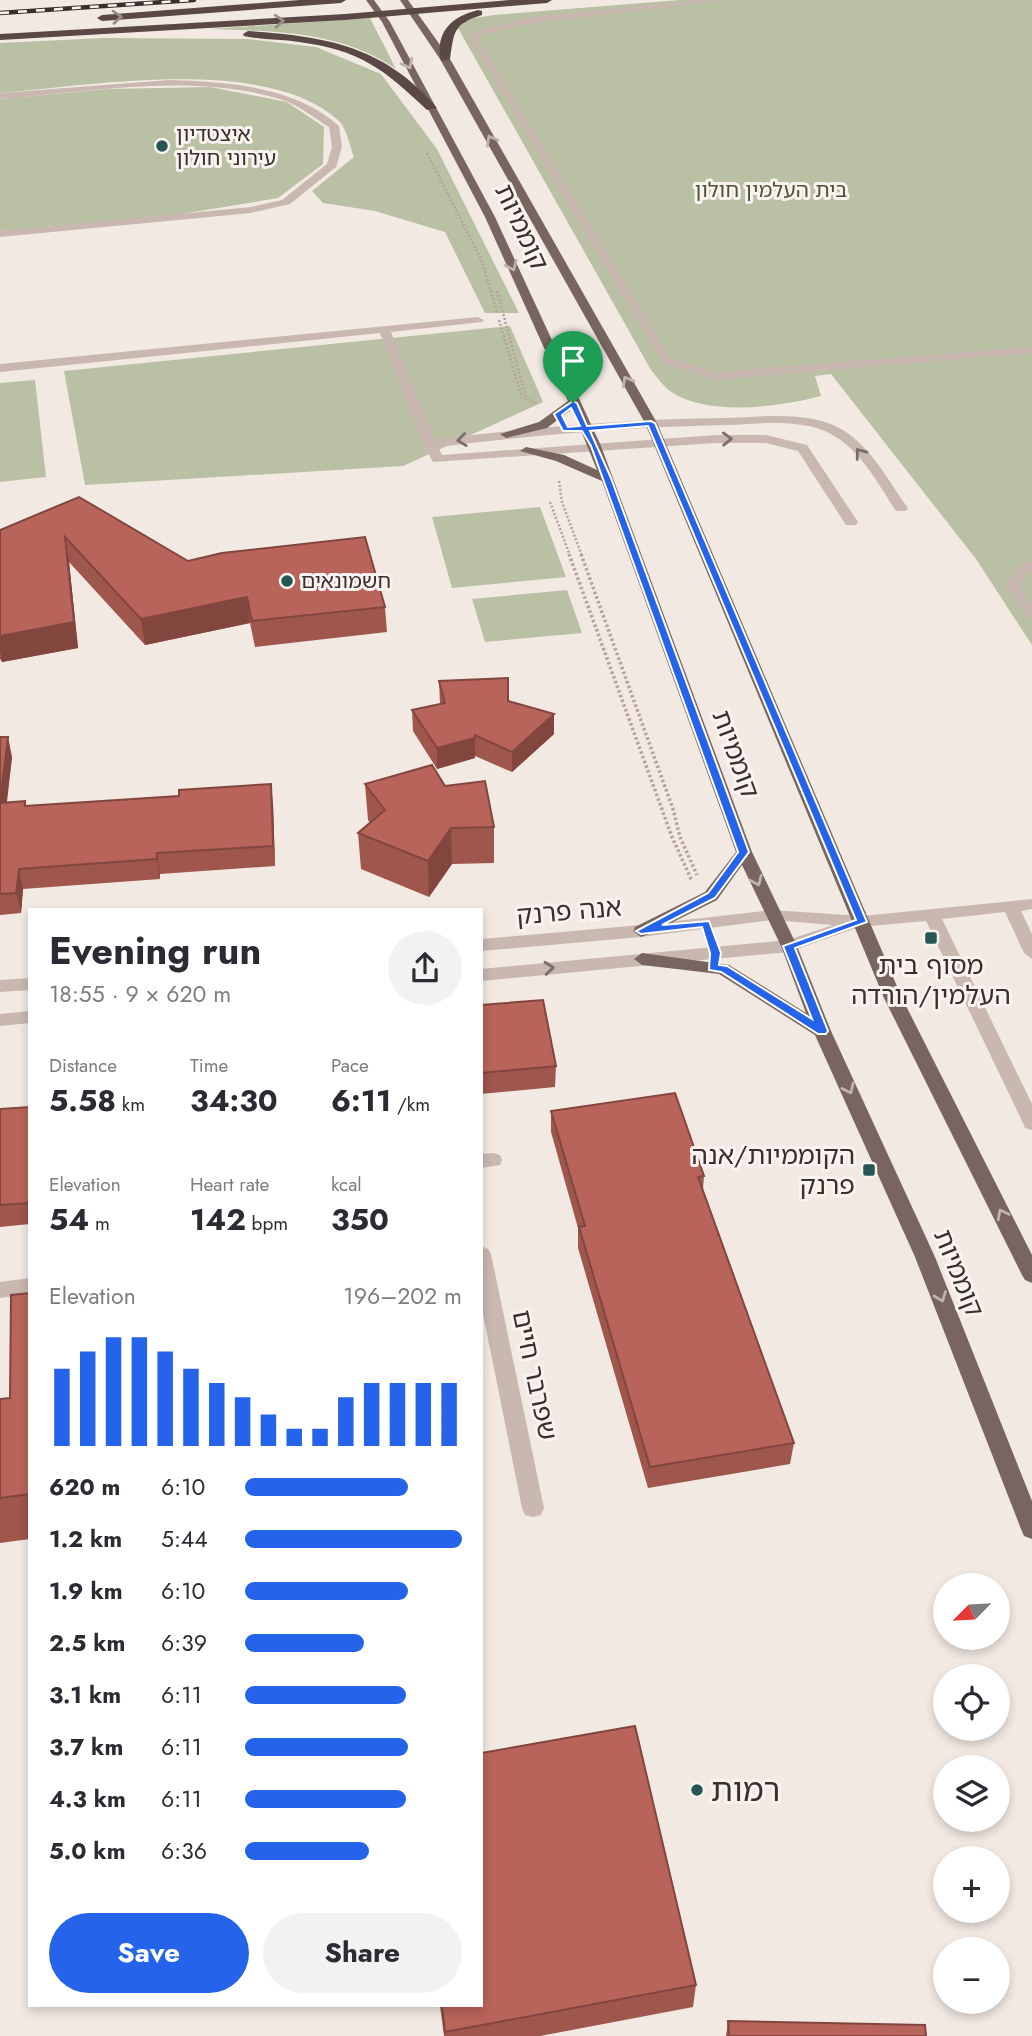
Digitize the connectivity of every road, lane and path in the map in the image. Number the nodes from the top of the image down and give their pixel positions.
1 (341, 0) edge
2 (547, 0) edge
3 (565, 0) edge
4 (720, 0) edge
5 (408, 5) edge
6 (375, 6) edge
7 (95, 18) dead end
8 (187, 27) junction
9 (0, 37) edge
10 (445, 59) junction
11 (0, 96) edge
12 (431, 108) junction
13 (0, 234) edge
14 (482, 247) dead end
15 (495, 283) dead end
16 (478, 320) dead end
17 (384, 328) junction
18 (1032, 350) edge
19 (0, 368) edge
20 (573, 403) junction
21 (557, 415) junction
22 (651, 423) junction
23 (585, 429) junction
24 (506, 434) junction
25 (659, 442) junction
26 (429, 444) junction
27 (595, 446) junction
28 (526, 451) junction
29 (558, 473) dead end
30 (607, 478) junction
31 (550, 502) dead end
32 (901, 508) dead end
33 (850, 522) dead end
34 (1032, 566) edge
35 (1032, 614) edge
36 (744, 852) junction
37 (704, 899) junction
38 (1032, 904) edge
39 (1011, 906) junction
40 (931, 914) junction
41 (772, 915) junction
42 (862, 922) junction
43 (641, 931) junction
44 (483, 945) edge
45 (789, 946) junction
46 (1032, 953) edge
47 (642, 959) junction
48 (483, 975) edge
49 (28, 984) edge
50 (0, 986) edge
51 (28, 1017) edge
52 (0, 1020) edge
53 (822, 1031) junction
54 (1032, 1123) edge
55 (1026, 1250) edge
56 (483, 1264) edge
57 (1032, 1275) edge
58 (28, 1286) edge
59 (0, 1290) edge
60 (533, 1508) dead end
61 (1032, 1529) edge

7 -> 1 highway
2 - 5 highway
3 - 10 highway
4 - 18 street
5 - 6 highway
5 - 10 main road, קוממיות
8 -> 6 highway
6 -> 12 main road, קוממיות
8 - 9 highway
8 - 12 highway
22 -> 10 main road, קוממיות
11 - 13 street
12 -> 20 main road, קוממיות
14 - 21 path
15 - 21 path
16 - 17 street
17 - 19 street
17 - 26 street
20 - 21 main road
20 - 23 main road, קוממיות
21 - 24 main road
22 - 23 street
22 - 25 main road, קוממיות
32 -> 22 street
23 - 24 street
23 - 27 main road, קוממיות
24 -> 26 street
25 - 27 street
25 -> 33 street
25 - 42 main road, קוממיות
26 - 28 street
27 - 28 street
27 - 30 main road, קוממיות
28 - 30 main road
29 - 37 path
30 - 36 main road, קוממיות
31 - 37 path
34 - 35 street
36 - 37 main road
36 -> 41 main road, קוממיות
37 - 43 main road
38 - 39 street
39 - 40 street
39 - 46 street
40 - 42 street
40 - 54 street
41 - 42 street, אנה פרנק
41 - 43 street, אנה פרנק
41 - 45 main road, קוממיות
42 - 45 street, אנה פרנק
55 -> 42 main road, קוממיות
43 - 44 street, אנה פרנק
45 - 47 street, אנה פרנק
45 - 53 main road, קוממיות
48 -> 47 street, אנה פרנק
47 - 53 main road
49 - 50 street
51 - 52 street
53 -> 61 main road, קוממיות
55 - 57 main road, קוממיות
56 - 60 street, שפרבר חיים
58 - 59 street

